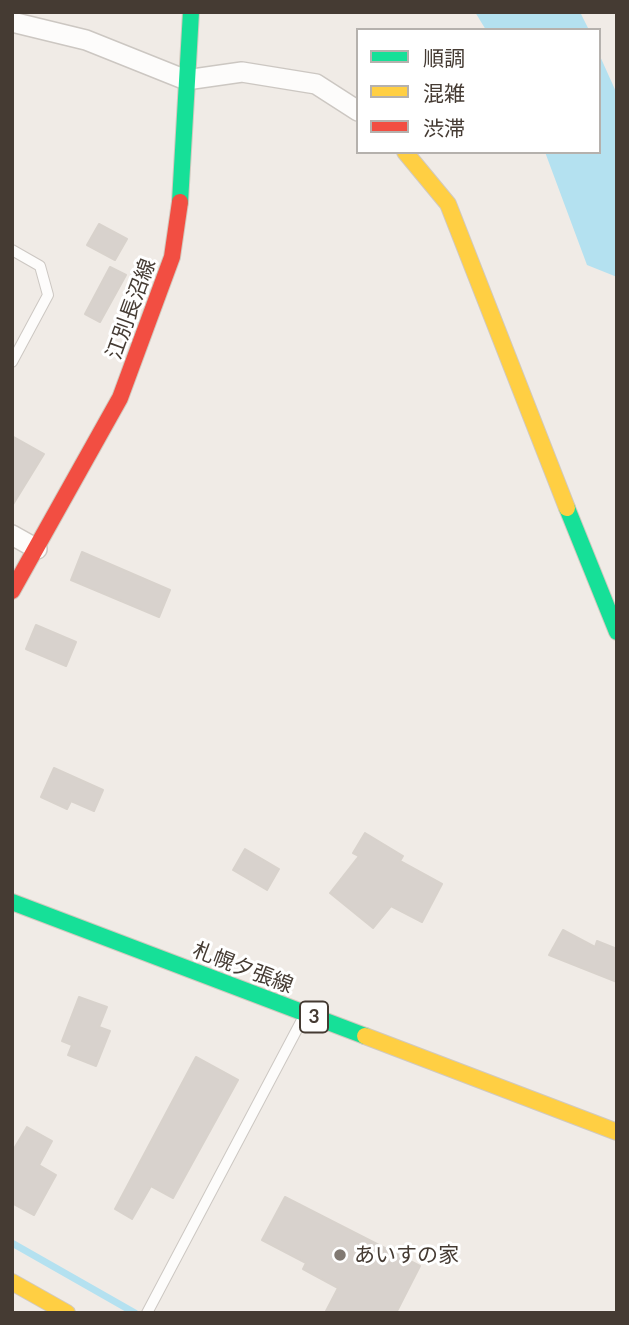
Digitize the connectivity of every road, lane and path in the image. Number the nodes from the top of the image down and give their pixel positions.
1 (191, 12) edge
2 (12, 22) edge
3 (186, 80) junction
4 (356, 110) edge
5 (407, 154) edge
6 (12, 250) edge
7 (12, 362) edge
8 (12, 536) edge
9 (37, 549) junction
10 (12, 591) edge
11 (617, 632) edge
12 (12, 902) edge
13 (305, 1014) junction
14 (617, 1132) edge
15 (12, 1282) edge
16 (67, 1313) edge
17 (148, 1313) edge

1 - 3 main road, 江別長沼線
2 - 3 street
3 - 4 street
3 - 9 main road, 江別長沼線
5 - 11 main road
6 - 7 lane
8 - 9 street
9 - 10 main road, 江別長沼線
12 - 13 main road, 札幌夕張線 / 3
13 - 14 main road, 札幌夕張線 / 3
13 - 17 lane
15 - 16 main road

